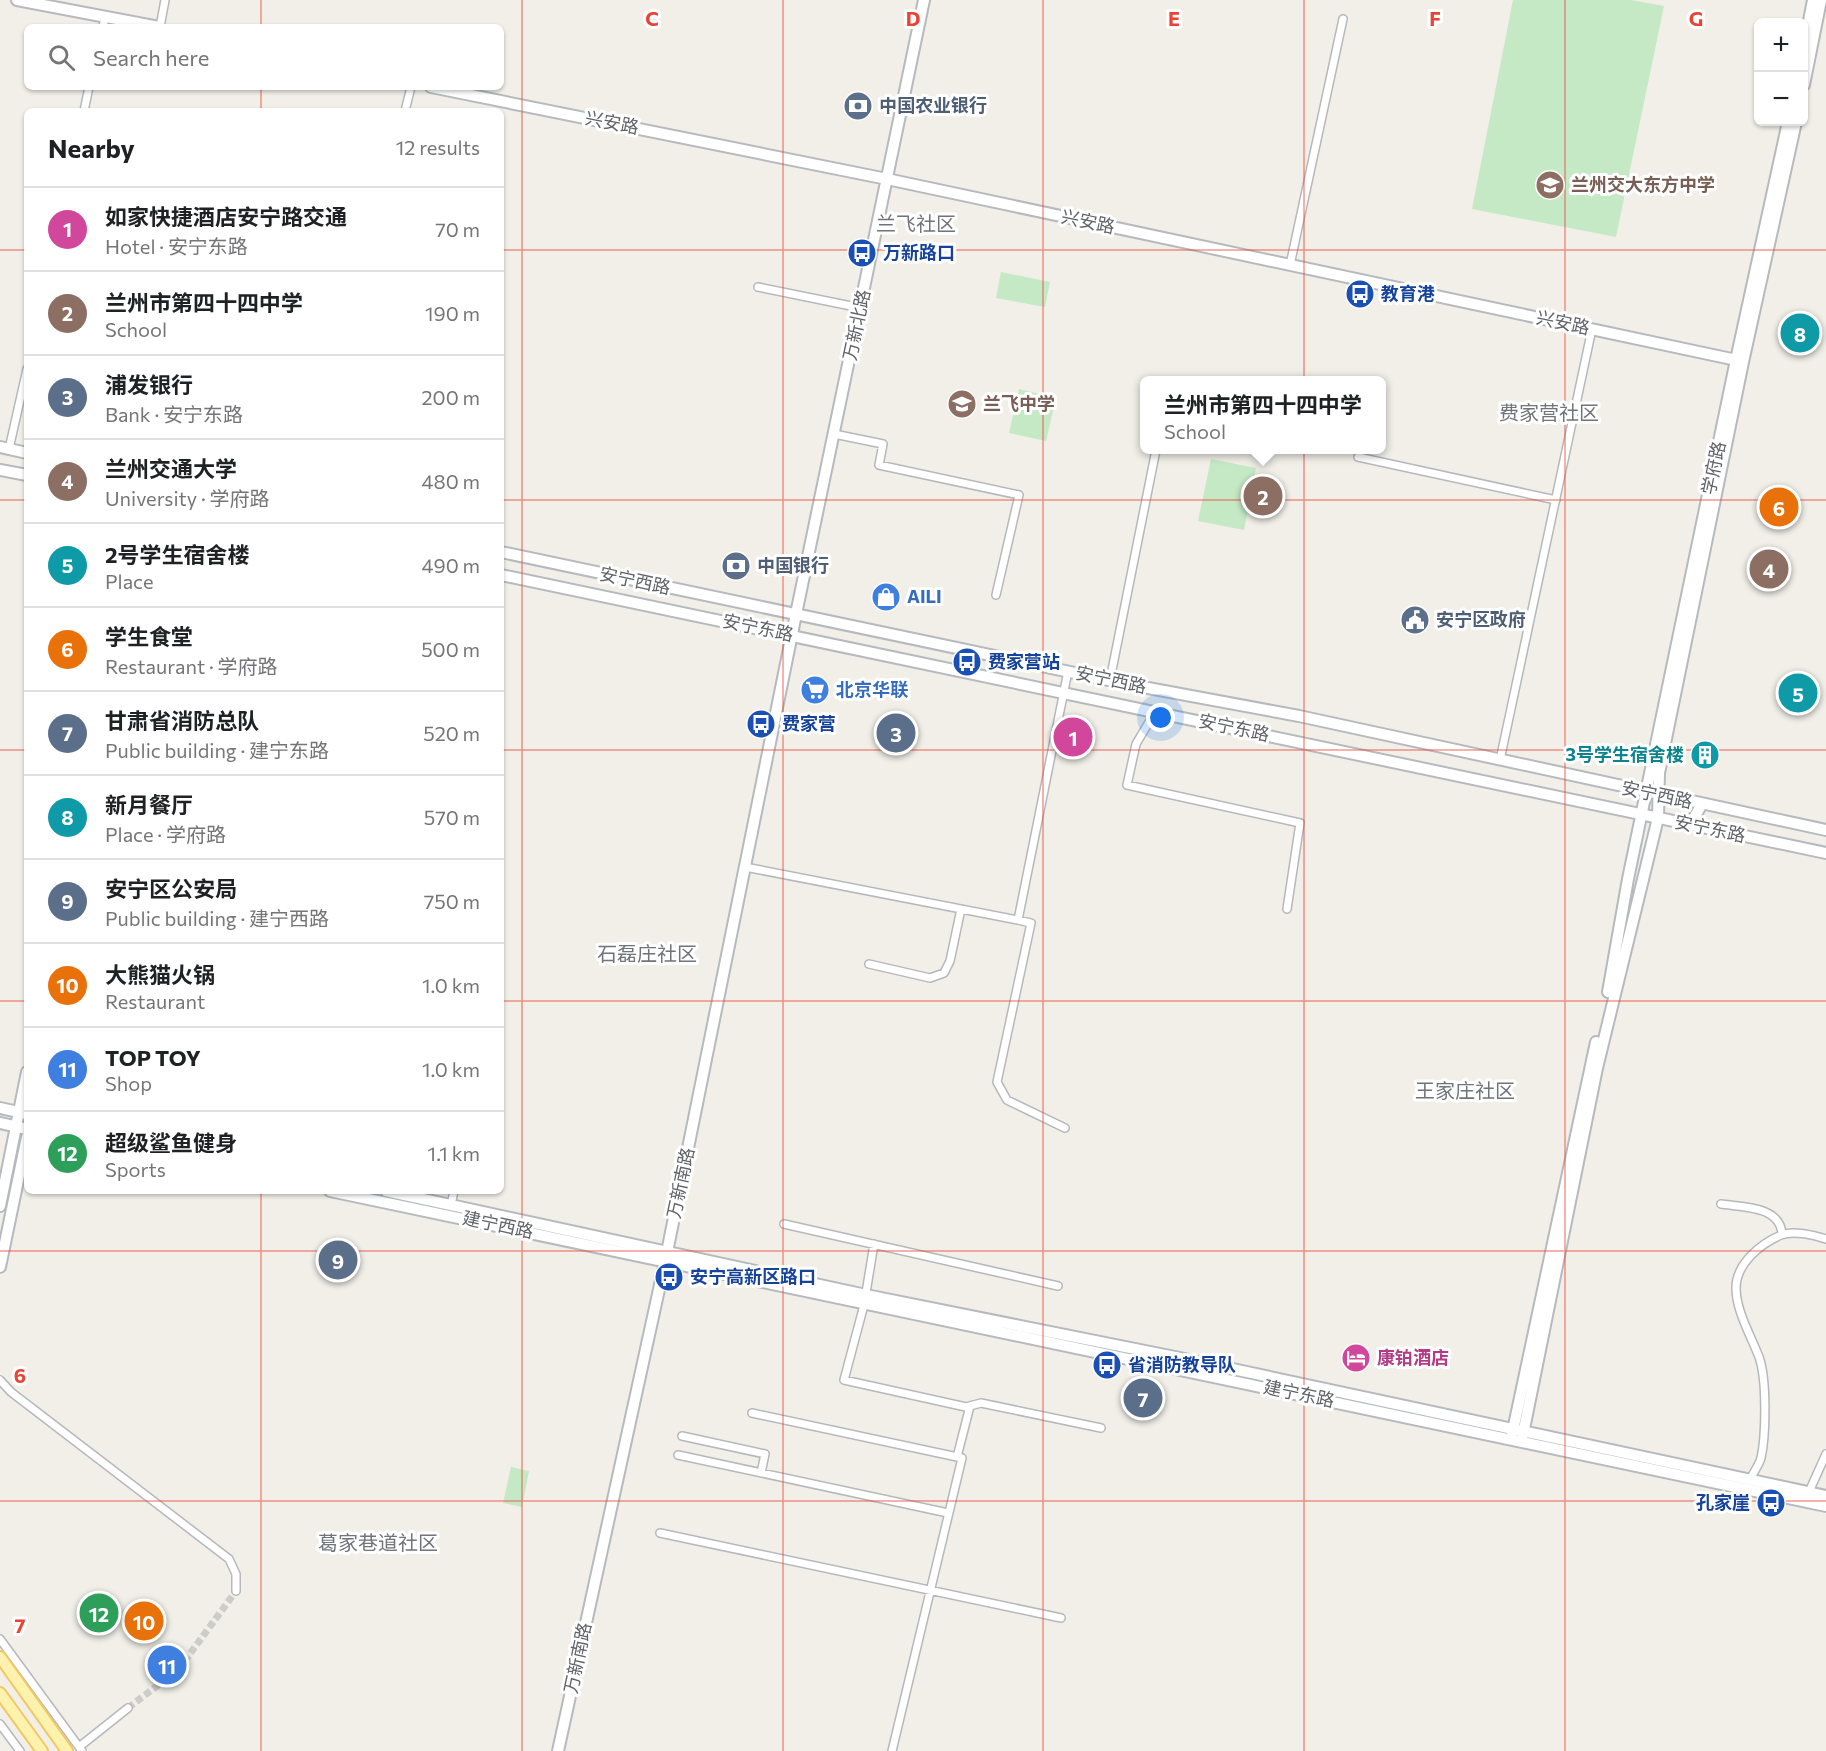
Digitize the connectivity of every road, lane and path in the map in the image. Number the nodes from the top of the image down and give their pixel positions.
1 (17, 0) edge
2 (165, 0) edge
3 (924, 0) edge
4 (1813, 0) edge
5 (1821, 0) edge
6 (1343, 19) dead end
7 (104, 22) edge
8 (126, 24) edge
9 (161, 24) edge
10 (1808, 24) edge
11 (1806, 72) edge
12 (88, 90) edge
13 (410, 90) edge
14 (446, 90) edge
15 (85, 108) edge
16 (406, 108) edge
17 (1787, 126) edge
18 (1795, 126) edge
19 (887, 179) junction
20 (1290, 265) junction
21 (758, 287) dead end
22 (861, 308) junction
23 (1592, 329) junction
24 (1740, 361) junction
25 (24, 380) edge
26 (834, 434) junction
27 (5, 448) edge
28 (24, 452) edge
29 (1155, 454) edge
30 (1358, 457) dead end
31 (0, 470) edge
32 (24, 474) edge
33 (1556, 500) junction
34 (504, 553) edge
35 (504, 576) edge
36 (996, 595) dead end
37 (796, 614) junction
38 (791, 635) junction
39 (1068, 671) junction
40 (1110, 680) junction
41 (1063, 693) junction
42 (1155, 712) junction
43 (1500, 760) junction
44 (1648, 793) junction
45 (1660, 796) junction
46 (1702, 804) junction
47 (1642, 814) junction
48 (1658, 818) junction
49 (1698, 826) junction
50 (1826, 830) edge
51 (1826, 853) edge
52 (745, 867) junction
53 (961, 909) junction
54 (1287, 909) dead end
55 (1018, 920) junction
56 (868, 964) dead end
57 (0, 1108) edge
58 (23, 1113) edge
59 (0, 1123) edge
60 (15, 1126) junction
61 (24, 1128) edge
62 (1065, 1128) dead end
63 (24, 1151) edge
64 (345, 1194) edge
65 (401, 1194) edge
66 (453, 1194) edge
67 (451, 1204) junction
68 (1721, 1204) dead end
69 (0, 1206) edge
70 (784, 1224) dead end
71 (1782, 1234) junction
72 (1826, 1239) edge
73 (874, 1245) junction
74 (666, 1257) junction
75 (0, 1267) edge
76 (1058, 1286) dead end
77 (865, 1300) junction
78 (0, 1380) edge
79 (0, 1392) edge
80 (11, 1392) junction
81 (970, 1406) junction
82 (752, 1413) dead end
83 (1101, 1428) dead end
84 (682, 1436) dead end
85 (1517, 1436) junction
86 (1826, 1454) edge
87 (678, 1455) dead end
88 (957, 1457) junction
89 (761, 1473) junction
90 (1750, 1479) junction
91 (1826, 1496) edge
92 (1807, 1497) junction
93 (1826, 1506) edge
94 (948, 1513) junction
95 (660, 1533) dead end
96 (930, 1590) junction
97 (236, 1591) dead end
98 (1060, 1618) dead end
99 (0, 1639) edge
100 (0, 1657) edge
101 (0, 1693) edge
102 (128, 1708) tunnel mouth
103 (0, 1724) edge
104 (80, 1749) edge
105 (20, 1751) edge
106 (42, 1751) edge
107 (68, 1751) edge
108 (558, 1751) edge
109 (892, 1751) edge

1 - 7 main road
2 - 9 street
3 - 19 main road, 万新北路
4 - 10 main road
5 - 11 main road
6 - 20 street
7 - 8 main road
12 - 15 street
13 - 16 street
14 - 19 main road, 兴安路
17 - 24 main road, 学府路
18 - 24 main road, 学府路
19 - 20 main road, 兴安路
19 - 22 main road, 万新北路
20 - 23 main road, 兴安路
21 - 22 street
22 - 26 main road, 万新北路
23 - 24 main road, 兴安路
23 - 33 street
24 - 44 main road, 学府路
24 - 45 main road, 学府路
25 - 27 street
26 - 36 street
26 - 37 main road, 万新北路
27 - 28 main road
29 - 40 street
30 - 33 street
31 - 32 main road
33 - 43 street
34 - 37 main road, 安宁西路
35 - 38 main road, 安宁东路
37 - 38 main road, 万新南路
37 - 39 main road, 安宁西路
38 - 41 main road, 安宁东路
38 - 52 main road, 万新南路
39 - 40 main road, 安宁西路
39 - 41 street
40 - 43 main road, 安宁西路
41 - 42 main road, 安宁东路
41 - 55 street
42 - 47 main road, 安宁东路
42 - 54 street
43 - 44 main road, 安宁西路
44 - 45 main road, 安宁西路
44 - 47 main road, 学府路
45 - 46 main road, 安宁西路
45 - 48 main road, 学府路
46 - 49 main road
46 - 50 main road, 安宁西路
47 - 48 main road, 安宁东路
47 - 85 main road, 学府路
48 - 49 main road, 安宁东路
48 - 85 main road, 学府路
49 - 51 main road, 安宁东路
52 - 53 street
52 - 74 main road, 万新南路
53 - 55 street
53 - 56 street
55 - 62 street
57 - 58 main road
58 - 60 main road
59 - 60 main road
60 - 61 main road
60 - 69 main road
63 - 75 main road
64 - 74 main road, 建宁西路
65 - 67 main road, 建宁西路
66 - 67 street
67 - 74 main road, 建宁西路
68 - 71 street
70 - 73 street
71 - 72 street
71 - 90 street
73 - 76 street
73 - 77 street
74 - 77 main road, 建宁东路
74 - 108 main road, 万新南路
77 - 81 street
77 - 85 main road, 建宁东路
78 - 80 street
79 - 80 street
80 - 97 street
81 - 83 street
81 - 88 street
82 - 88 street
84 - 89 street
85 - 90 main road, 建宁东路
85 - 92 main road, 建宁东路
86 - 92 street
87 - 89 street
88 - 94 street
89 - 94 street
90 - 92 main road, 建宁东路
91 - 92 main road, 建宁东路
92 - 93 main road, 建宁东路
94 - 96 street
95 - 96 street
96 - 98 street
96 - 109 street
99 - 104 street
100 - 107 main road
101 - 106 main road
102 - 104 street
103 - 105 street

